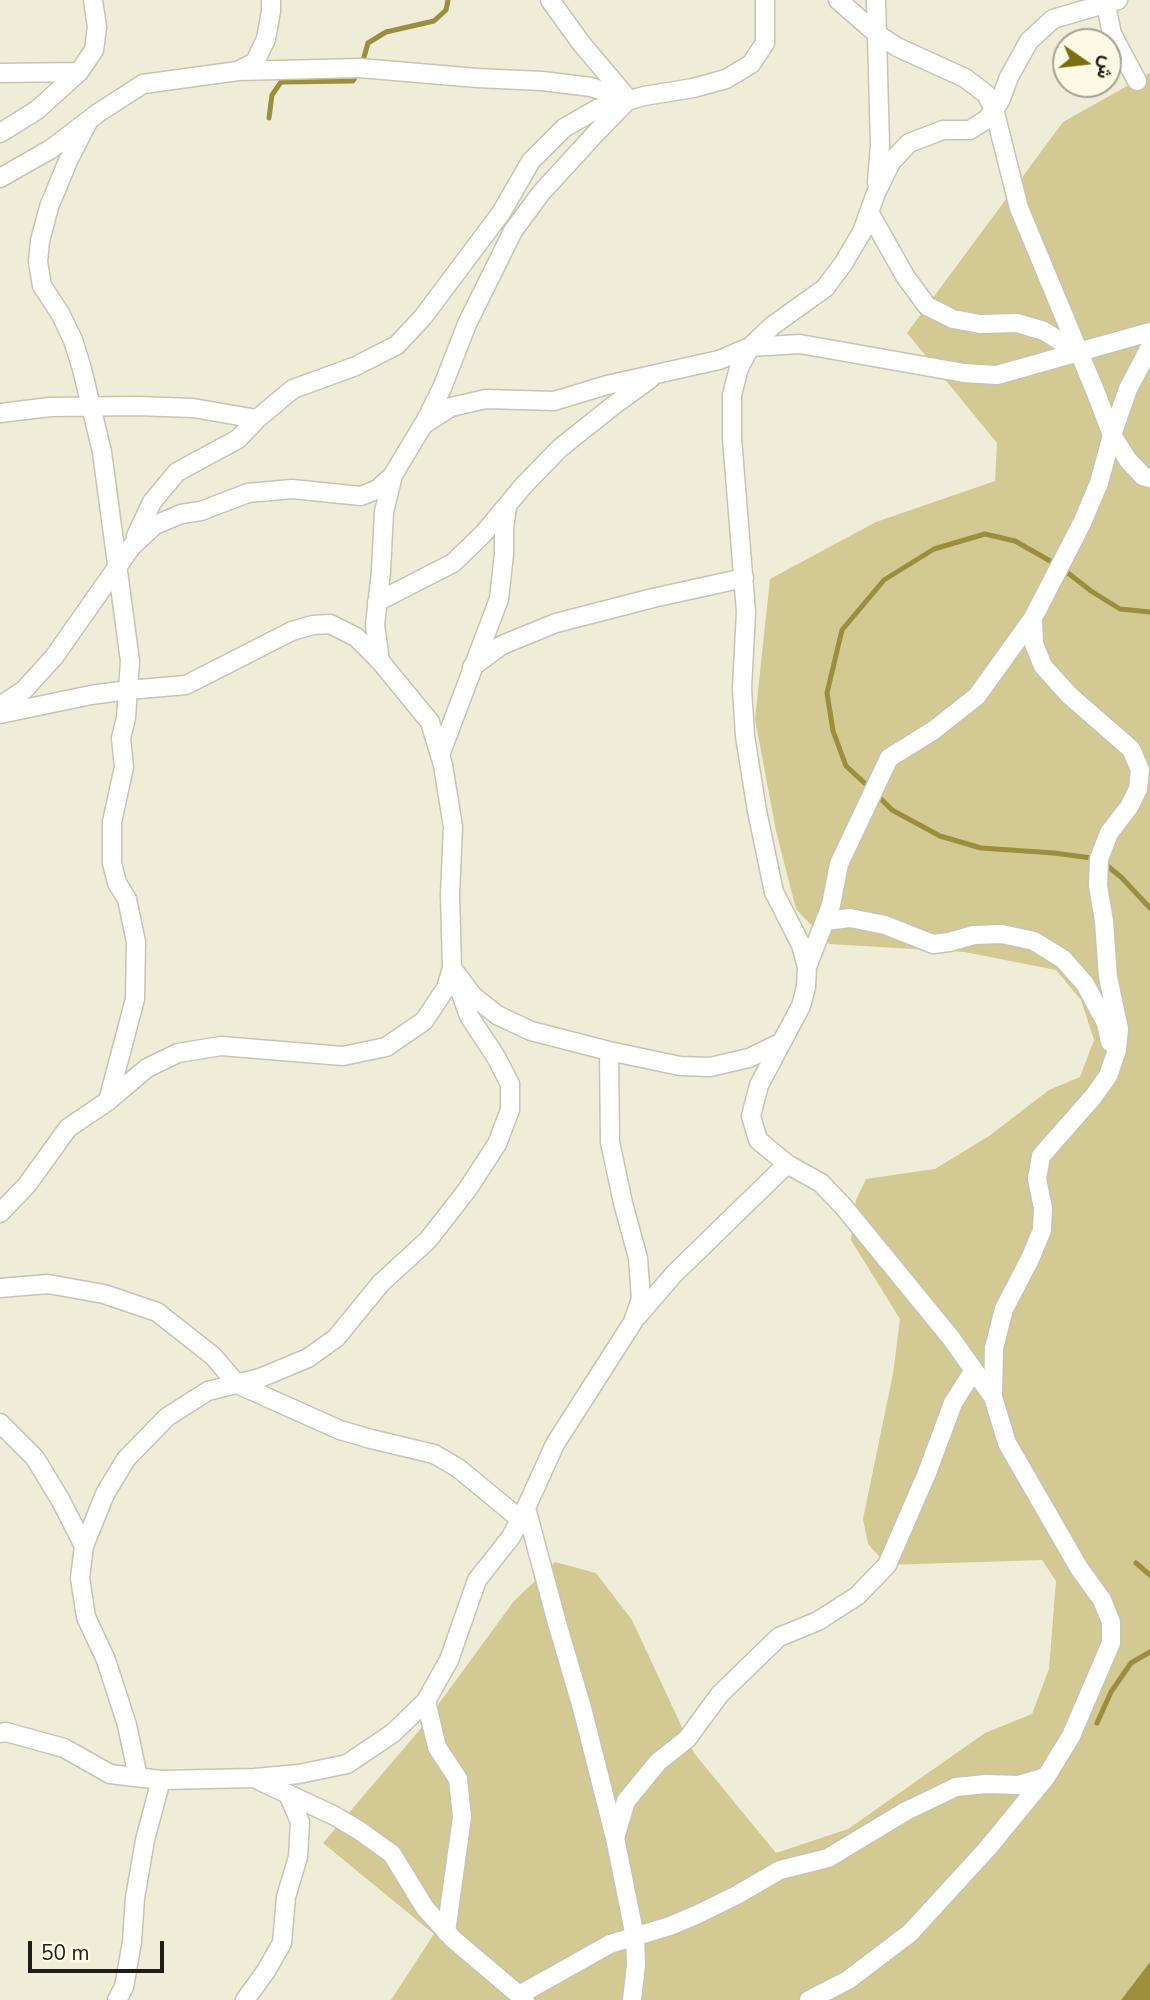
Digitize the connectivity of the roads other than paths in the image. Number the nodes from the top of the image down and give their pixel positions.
1 (93, 0) edge
2 (271, 0) edge
3 (550, 0) edge
4 (765, 0) edge
5 (838, 0) edge
6 (876, 0) edge
7 (1109, 1) edge
8 (877, 34) junction
9 (238, 71) junction
10 (79, 72) junction
11 (0, 73) edge
12 (1137, 81) dead end
13 (628, 100) junction
14 (994, 109) junction
15 (89, 120) junction
16 (0, 133) edge
17 (0, 178) edge
18 (876, 192) junction
19 (869, 212) junction
20 (1150, 332) edge
21 (750, 347) junction
22 (1150, 347) edge
23 (1079, 353) junction
24 (659, 373) junction
25 (91, 406) junction
26 (0, 413) edge
27 (257, 419) junction
28 (424, 425) junction
29 (1112, 436) junction
30 (393, 475) junction
31 (1150, 478) edge
32 (507, 505) junction
33 (132, 546) junction
34 (118, 565) junction
35 (744, 578) junction
36 (377, 602) junction
37 (1033, 618) junction
38 (380, 661) junction
39 (472, 667) junction
40 (128, 690) junction
41 (0, 706) edge
42 (0, 714) edge
43 (440, 755) junction
44 (825, 921) junction
45 (807, 967) junction
46 (452, 968) junction
47 (780, 1043) junction
48 (609, 1051) junction
49 (1114, 1059) junction
50 (108, 1101) junction
51 (787, 1164) junction
52 (0, 1213) edge
53 (0, 1288) edge
54 (633, 1322) junction
55 (974, 1370) junction
56 (237, 1384) junction
57 (993, 1397) junction
58 (0, 1423) edge
59 (523, 1513) junction
60 (84, 1546) junction
61 (426, 1701) junction
62 (0, 1733) edge
63 (138, 1777) junction
64 (1046, 1777) junction
65 (254, 1778) junction
66 (161, 1780) junction
67 (288, 1794) junction
68 (615, 1838) junction
69 (446, 1932) junction
70 (635, 1937) junction
71 (522, 1998) edge
72 (117, 2000) edge
73 (245, 2000) edge
74 (632, 2000) edge
75 (809, 2000) edge

1 - 10 street
2 - 9 street
3 - 13 street
4 - 13 street
5 - 8 street
6 - 8 street
7 - 12 street
7 - 14 street
8 - 14 street
8 - 18 street
9 - 13 street
9 - 15 street
10 - 11 street
10 - 16 street
13 - 27 street
13 - 28 street
14 - 18 street
14 - 23 street
15 - 17 street
15 - 25 street
18 - 19 street
19 - 21 street
19 - 23 street
20 - 23 street
21 - 23 street
21 - 24 street
21 - 35 street
22 - 29 street
23 - 29 street
24 - 28 street
24 - 32 street
25 - 26 street
25 - 27 street
25 - 34 street
27 - 33 street
28 - 30 street
29 - 31 street
29 - 37 street
30 - 33 street
30 - 36 street
32 - 36 street
32 - 39 street
33 - 34 street
34 - 40 street
34 - 41 street
35 - 39 street
35 - 45 street
36 - 38 street
37 - 44 street
37 - 49 street
38 - 40 street
38 - 43 street
39 - 43 street
40 - 42 street
40 - 50 street
43 - 46 street
44 - 45 street
44 - 49 street
45 - 47 street
46 - 48 street
46 - 50 street
46 - 56 street
47 - 48 street
47 - 51 street
48 - 54 street
49 - 57 street
50 - 52 street
51 - 54 street
51 - 55 street
53 - 56 street
54 - 59 street
55 - 57 street
55 - 68 street
56 - 59 street
56 - 60 street
57 - 64 street
58 - 60 street
59 - 61 street
59 - 68 street
60 - 63 street
61 - 65 street
61 - 69 street
62 - 63 street
63 - 66 street
64 - 70 street
64 - 75 street
65 - 66 street
65 - 67 street
66 - 72 street
67 - 69 street
67 - 73 street
68 - 70 street
69 - 71 street
70 - 71 street
70 - 74 street

